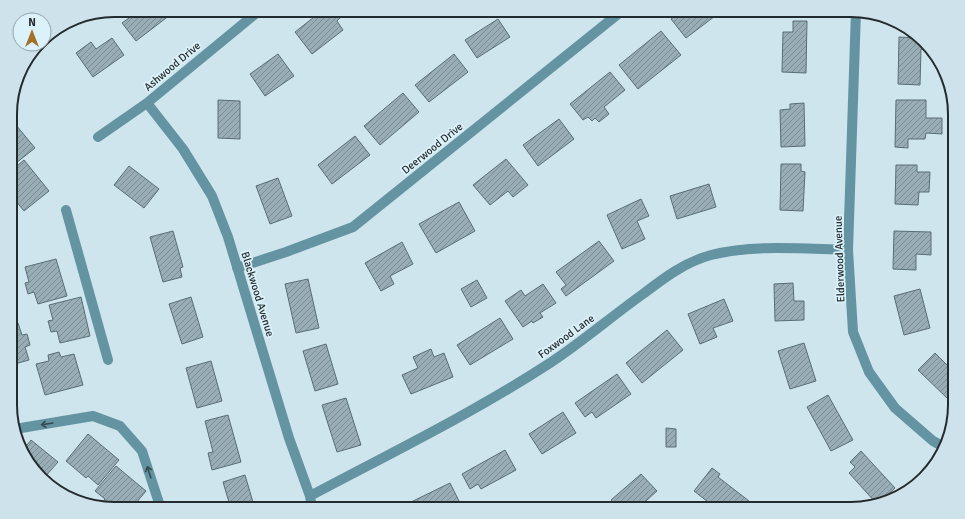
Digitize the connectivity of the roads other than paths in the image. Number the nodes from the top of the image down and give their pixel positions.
1 (251, 17) edge
2 (614, 17) edge
3 (856, 17) edge
4 (147, 103) junction
5 (98, 137) dead end
6 (66, 210) dead end
7 (848, 250) junction
8 (237, 268) junction
9 (108, 360) dead end
10 (20, 428) edge
11 (939, 445) edge
12 (310, 496) junction
13 (159, 502) edge
14 (311, 502) edge

1 - 4 street, Ashwood Drive
2 - 8 street, Deerwood Drive
3 - 7 street, Elderwood Avenue
4 - 5 street, Ashwood Drive
4 - 8 street, Blackwood Avenue
6 - 9 street
7 - 11 street, Elderwood Avenue
7 - 12 street, Foxwood Lane
8 - 12 street, Blackwood Avenue
13 -> 10 street
12 - 14 street, Blackwood Avenue

